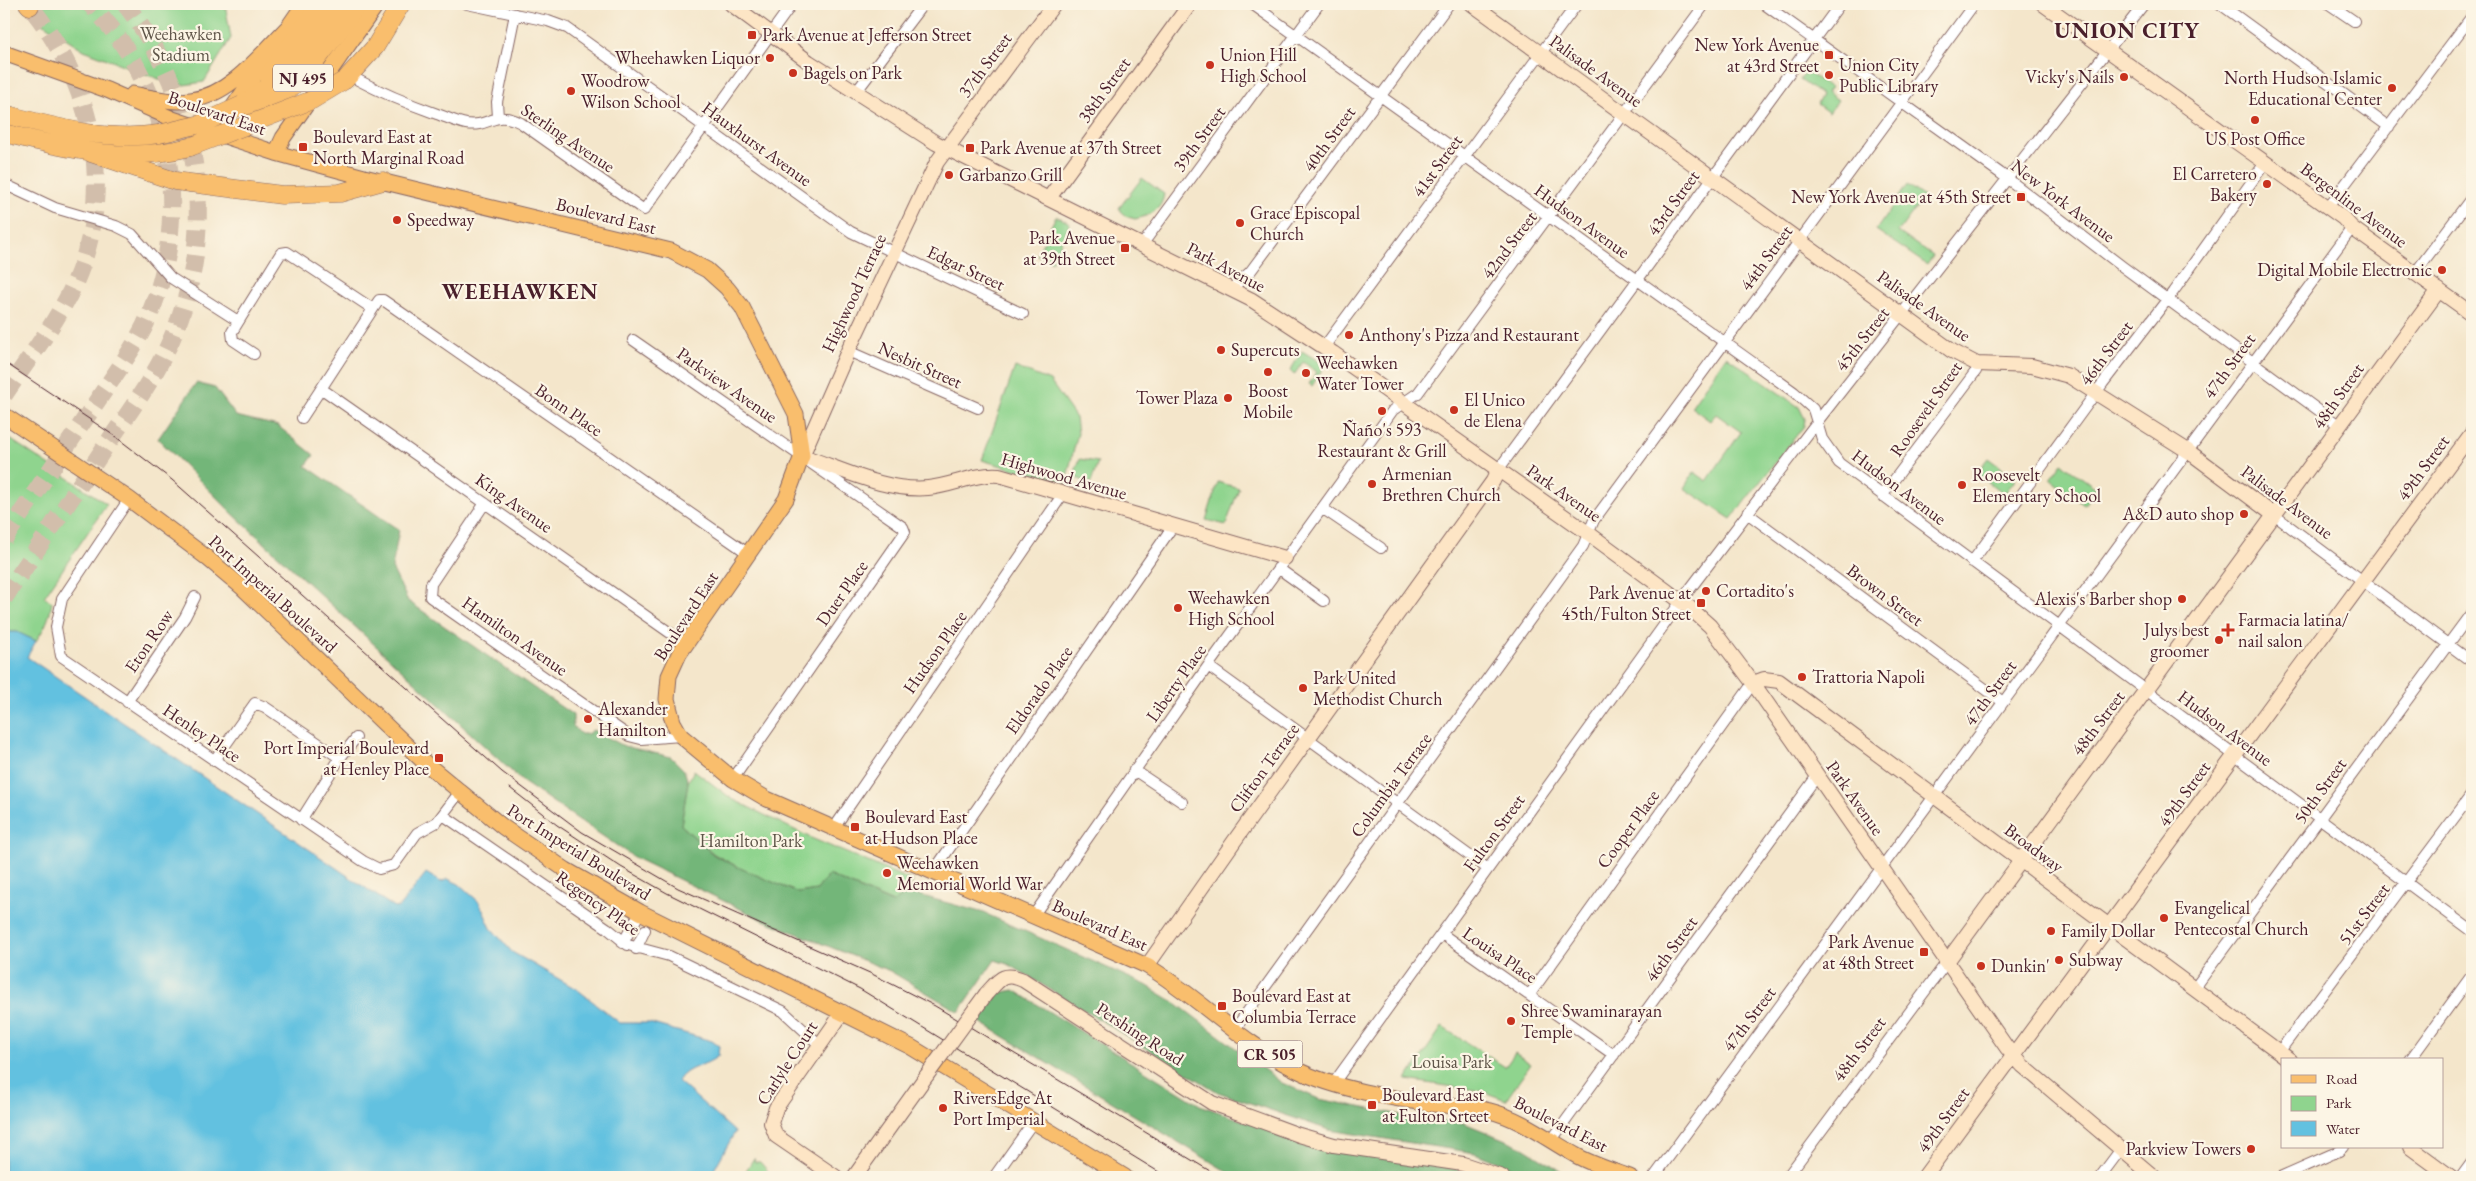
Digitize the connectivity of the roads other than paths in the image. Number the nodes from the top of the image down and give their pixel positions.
1 (304, 4) edge
2 (321, 4) edge
3 (338, 4) edge
4 (358, 4) edge
5 (377, 4) edge
6 (400, 4) edge
7 (467, 4) edge
8 (731, 4) edge
9 (792, 4) edge
10 (923, 4) edge
11 (1054, 4) edge
12 (1190, 4) edge
13 (1252, 4) edge
14 (1319, 4) edge
15 (1449, 4) edge
16 (1472, 4) edge
17 (1576, 4) edge
18 (1705, 4) edge
19 (1764, 4) edge
20 (1840, 4) edge
21 (1974, 4) edge
22 (2044, 4) edge
23 (2144, 4) edge
24 (2220, 4) edge
25 (2329, 4) edge
26 (515, 14) junction
27 (2472, 16) edge
28 (2354, 21) dead end
29 (288, 26) junction
30 (771, 33) junction
31 (1296, 35) junction
32 (1814, 39) junction
33 (2108, 50) junction
34 (4, 53) edge
35 (1540, 54) junction
36 (352, 80) junction
37 (107, 90) junction
38 (856, 92) junction
39 (1381, 96) junction
40 (1902, 102) junction
41 (242, 105) junction
42 (4, 114) edge
43 (1624, 115) junction
44 (498, 117) junction
45 (705, 127) junction
46 (2389, 127) junction
47 (4, 133) edge
48 (222, 133) junction
49 (945, 149) junction
50 (90, 153) junction
51 (276, 153) junction
52 (1464, 156) junction
53 (2265, 163) junction
54 (1712, 177) junction
55 (2007, 178) junction
56 (383, 181) junction
57 (7, 184) edge
58 (2472, 197) edge
59 (1048, 198) junction
60 (2328, 208) junction
61 (1549, 218) junction
62 (2352, 228) junction
63 (1800, 240) junction
64 (1142, 245) junction
65 (894, 252) junction
66 (2415, 273) junction
67 (1637, 281) junction
68 (1230, 290) junction
69 (2439, 290) junction
70 (2167, 299) junction
71 (373, 310) junction
72 (1023, 314) dead end
73 (2472, 314) edge
74 (1901, 316) junction
75 (238, 321) junction
76 (634, 340) dead end
77 (1724, 343) junction
78 (1324, 347) junction
79 (848, 351) junction
80 (254, 354) dead end
81 (2253, 360) junction
82 (1977, 364) junction
83 (322, 389) junction
84 (2097, 391) junction
85 (1405, 404) junction
86 (978, 408) dead end
87 (4, 415) edge
88 (302, 418) dead end
89 (1817, 422) junction
90 (2340, 426) junction
91 (2472, 433) edge
92 (2188, 451) junction
93 (802, 456) junction
94 (1498, 470) junction
95 (1063, 494) junction
96 (1882, 496) junction
97 (130, 499) junction
98 (485, 503) junction
99 (1322, 508) junction
100 (1747, 513) junction
101 (2274, 515) junction
102 (1173, 526) junction
103 (1588, 533) junction
104 (1381, 548) dead end
105 (749, 554) junction
106 (1972, 562) junction
107 (1282, 563) junction
108 (2363, 582) junction
109 (195, 597) dead end
110 (1324, 600) dead end
111 (1680, 601) junction
112 (2472, 612) edge
113 (2059, 626) junction
114 (686, 644) junction
115 (2449, 644) junction
116 (2472, 662) edge
117 (1208, 666) junction
118 (1753, 683) junction
119 (2147, 689) junction
120 (127, 702) junction
121 (2003, 702) junction
122 (681, 736) junction
123 (356, 738) dead end
124 (1309, 739) junction
125 (2235, 756) junction
126 (340, 758) junction
127 (214, 761) junction
128 (1134, 770) junction
129 (1816, 776) junction
130 (733, 779) junction
131 (459, 793) junction
132 (2472, 794) edge
133 (1933, 797) junction
134 (1182, 802) dead end
135 (1398, 803) junction
136 (443, 815) junction
137 (2319, 818) junction
138 (302, 820) junction
139 (834, 828) junction
140 (2020, 860) junction
141 (1881, 868) junction
142 (1488, 869) junction
143 (933, 872) junction
144 (2408, 883) junction
145 (640, 912) junction
146 (1033, 916) junction
147 (2110, 927) junction
148 (645, 930) dead end
149 (2472, 931) edge
150 (1442, 934) junction
151 (623, 943) junction
152 (636, 948) junction
153 (1946, 963) junction
154 (1148, 966) junction
155 (2472, 975) edge
156 (2194, 989) junction
157 (1530, 994) junction
158 (843, 1012) junction
159 (1235, 1029) junction
160 (820, 1045) junction
161 (1614, 1055) junction
162 (2014, 1056) junction
163 (2284, 1056) edge
164 (2411, 1058) edge
165 (1333, 1084) junction
166 (1033, 1122) junction
167 (1551, 1141) junction
168 (2341, 1148) edge
169 (2411, 1148) edge
170 (2121, 1149) junction
171 (2472, 1162) edge
172 (836, 1177) edge
173 (854, 1177) edge
174 (994, 1177) edge
175 (1125, 1177) edge
176 (1502, 1177) edge
177 (1630, 1177) edge
178 (1654, 1177) edge
179 (1787, 1177) edge
180 (1924, 1177) edge
181 (2100, 1177) edge
182 (2154, 1177) edge
183 (2280, 1177) edge
184 (2451, 1177) edge
185 (2462, 1177) edge

1 - 29 main road
2 - 41 highway
3 - 41 highway, NJ 495
4 - 48 highway, NJ 495, bridge
5 - 51 main road
6 - 36 highway
7 - 26 street, Hauxhurst Avenue
8 - 30 street, Park Avenue
9 - 30 street
10 - 38 street
11 - 49 street, 37th Street / CR 505
12 - 59 street, 38th Street
13 - 31 street, Hudson Avenue
14 - 31 street, 39th Street
15 - 39 street, 40th Street
16 - 35 street, Palisade Avenue
17 - 35 street, 41st Street
18 - 43 street, 42nd Street
19 - 32 street, New York Avenue
20 - 32 street, 43rd Street
21 - 40 street, 44th Street
22 - 33 street, Bergenline Avenue
23 - 33 street, 45th Street
24 - 46 street
25 - 28 street
26 - 44 street
26 - 45 street, Hauxhurst Avenue
27 - 46 street
29 - 37 main road
29 - 48 main road
30 - 38 street, Park Avenue
30 - 45 street
31 - 39 street, Hudson Avenue
31 - 64 street, 39th Street
32 - 40 street, New York Avenue
32 - 54 street, 43rd Street
33 - 53 street, Bergenline Avenue
33 - 55 street, 45th Street
34 - 37 main road, Boulevard East
35 - 43 street, Palisade Avenue
35 - 52 street, 41st Street
36 - 44 street, Sterling Avenue
36 - 48 highway, bridge
37 - 48 main road, Boulevard East
38 - 49 street, Park Avenue
39 - 52 street, Hudson Avenue
39 - 68 street, 40th Street
40 - 55 street, New York Avenue
40 - 63 street, 44th Street
41 - 42 highway, NJ 495, bridge
43 - 54 street, Palisade Avenue
43 - 61 street, 42nd Street
44 - 45 street, Sterling Avenue
45 - 65 street, Hauxhurst Avenue
46 - 60 street
47 - 50 highway, NJ 495
48 - 50 highway, NJ 495, bridge
48 - 51 main road, Boulevard East
49 - 59 street, Park Avenue
49 - 65 street, Highwood Terrace / CR 505
50 - 56 highway
51 - 56 main road, Boulevard East
52 - 61 street, Hudson Avenue
52 - 78 street, 41st Street
53 - 60 street, Bergenline Avenue
53 - 70 street, 46th Street
54 - 63 street, Palisade Avenue
54 - 67 street, 43rd Street
55 - 70 street, New York Avenue
55 - 74 street, 45th Street
56 - 93 main road, Boulevard East
57 - 75 street
58 - 66 street
59 - 64 street, Park Avenue
60 - 62 street, Bergenline Avenue
61 - 67 street, Hudson Avenue
61 - 85 street, 42nd Street
62 - 66 street, Bergenline Avenue
62 - 81 street, 47th Street
63 - 74 street, Palisade Avenue
63 - 77 street, 44th Street
64 - 68 street, Park Avenue
65 - 72 street, Edgar Street
65 - 79 street, Highwood Terrace / CR 505
66 - 69 street, Bergenline Avenue
67 - 77 street, Hudson Avenue
67 - 94 street, 43rd Street
68 - 78 street, Park Avenue
69 - 73 street, Bergenline Avenue
69 - 90 street, 48th Street
70 - 81 street, New York Avenue
70 - 84 street, 46th Street
71 - 75 street
71 - 83 street
71 - 105 street, Bonn Place
74 - 82 street, Palisade Avenue
74 - 89 street, 45th Street
75 - 80 street
76 - 93 street, Parkview Avenue
77 - 89 street, Hudson Avenue
77 - 103 street, 44th Street
78 - 85 street, Park Avenue
79 - 86 street, Nesbit Street
79 - 93 street, Highwood Terrace / CR 505
81 - 90 street, New York Avenue
81 - 92 street, 47th Street
82 - 84 street, Palisade Avenue
82 - 96 street, Roosevelt Street
83 - 88 street
83 - 98 street, King Avenue
84 - 92 street, Palisade Avenue
84 - 106 street, 46th Street
85 - 94 street, Park Avenue
85 - 99 street, Liberty Place
87 - 97 main road, Port Imperial Boulevard
89 - 96 street, Hudson Avenue
89 - 100 street, 45th Street
90 - 101 street, 48th Street
91 - 108 street, 49th Street
92 - 101 street, Palisade Avenue
92 - 113 street, 47th Street
93 - 95 street, Highwood Avenue
93 - 105 main road, Boulevard East / CR 505
93 - 130 street, Duer Place
94 - 103 street, Park Avenue
94 - 124 street, Clifton Terrace
95 - 102 street, Highwood Avenue
95 - 139 street, Hudson Place
96 - 106 street, Hudson Avenue
97 - 120 street, Henley Place
97 - 131 main road, Port Imperial Boulevard
98 - 114 street, King Avenue
98 - 122 street, Hamilton Avenue
99 - 104 street
99 - 107 street, Liberty Place
100 - 111 street, 45th Street
100 - 121 street, Brown Street
101 - 108 street, Palisade Avenue
101 - 119 street, 48th Street
102 - 107 street, Highwood Avenue
102 - 143 street, Eldorado Place
103 - 111 street, Park Avenue
103 - 135 street, Columbia Terrace
105 - 114 main road, Boulevard East / CR 505
106 - 113 street, Hudson Avenue
107 - 110 street
107 - 117 street, Liberty Place
108 - 115 street, Palisade Avenue
108 - 125 street, 49th Street
109 - 120 street, Eton Row
111 - 118 street, Park Avenue
111 - 142 street, Fulton Street
112 - 115 street, 50th Street
113 - 119 street, Hudson Avenue
113 - 121 street, 47th Street
114 - 122 main road, Boulevard East / CR 505
115 - 116 street, Palisade Avenue
115 - 137 street, 50th Street
117 - 124 street
117 - 128 street, Liberty Place
118 - 129 street, Park Avenue
118 - 133 street, Broadway
118 - 157 street, Cooper Place
119 - 125 street, Hudson Avenue
119 - 140 street, 48th Street
120 - 127 street, Henley Place
121 - 133 street, 47th Street
122 - 130 main road, Boulevard East / CR 505
123 - 126 street
124 - 135 street
124 - 154 street, Clifton Terrace
125 - 137 street, Hudson Avenue
125 - 147 street, 49th Street
126 - 127 street
126 - 138 street
127 - 138 street, Henley Place
128 - 134 street
128 - 146 street, Liberty Place
129 - 141 street, Park Avenue
129 - 161 street, 46th Street
130 - 139 main road, Boulevard East / CR 505
131 - 136 street, Henley Place
131 - 145 main road, Port Imperial Boulevard
132 - 144 street, 51st Street
133 - 140 street, Broadway
133 - 141 street, 47th Street
135 - 142 street
135 - 159 street, Columbia Terrace
136 - 138 street, Henley Place
136 - 151 street, Regency Place
137 - 144 street, Hudson Avenue
137 - 156 street, 50th Street
139 - 143 main road, Boulevard East / CR 505
140 - 147 street, Broadway
140 - 153 street, 48th Street
141 - 153 street, Park Avenue
141 - 178 street, 47th Street
142 - 150 street, Fulton Street
143 - 146 main road, Boulevard East / CR 505
144 - 149 street, Hudson Avenue
144 - 163 street, 51st Street
145 - 151 street
145 - 158 main road, Port Imperial Boulevard
146 - 154 main road, Boulevard East / CR 505
147 - 156 street, Broadway
147 - 162 street, 49th Street
148 - 152 street
150 - 157 street, Louisa Place
150 - 165 street, Fulton Street
151 - 152 street, Regency Place
152 - 160 street, Regency Place
153 - 162 street, Park Avenue
153 - 179 street, 48th Street
154 - 159 main road, Boulevard East / CR 505
155 - 164 street
156 - 163 street, Broadway
157 - 161 street, Louisa Place
158 - 160 street, Carlyle Court
158 - 166 main road, Port Imperial Boulevard
159 - 165 main road, Boulevard East / CR 505
160 - 172 street, Carlyle Court
161 - 167 street, 46th Street
162 - 170 street, Park Avenue
162 - 180 street, 49th Street
165 - 167 main road, Boulevard East / CR 505
166 - 174 street
166 - 175 main road, Port Imperial Boulevard
167 - 177 main road, Boulevard East / CR 505
168 - 183 street
169 - 184 street
170 - 181 street
170 - 182 street, Park Avenue
171 - 185 street
173 - 176 street, Pershing Road, bridge

